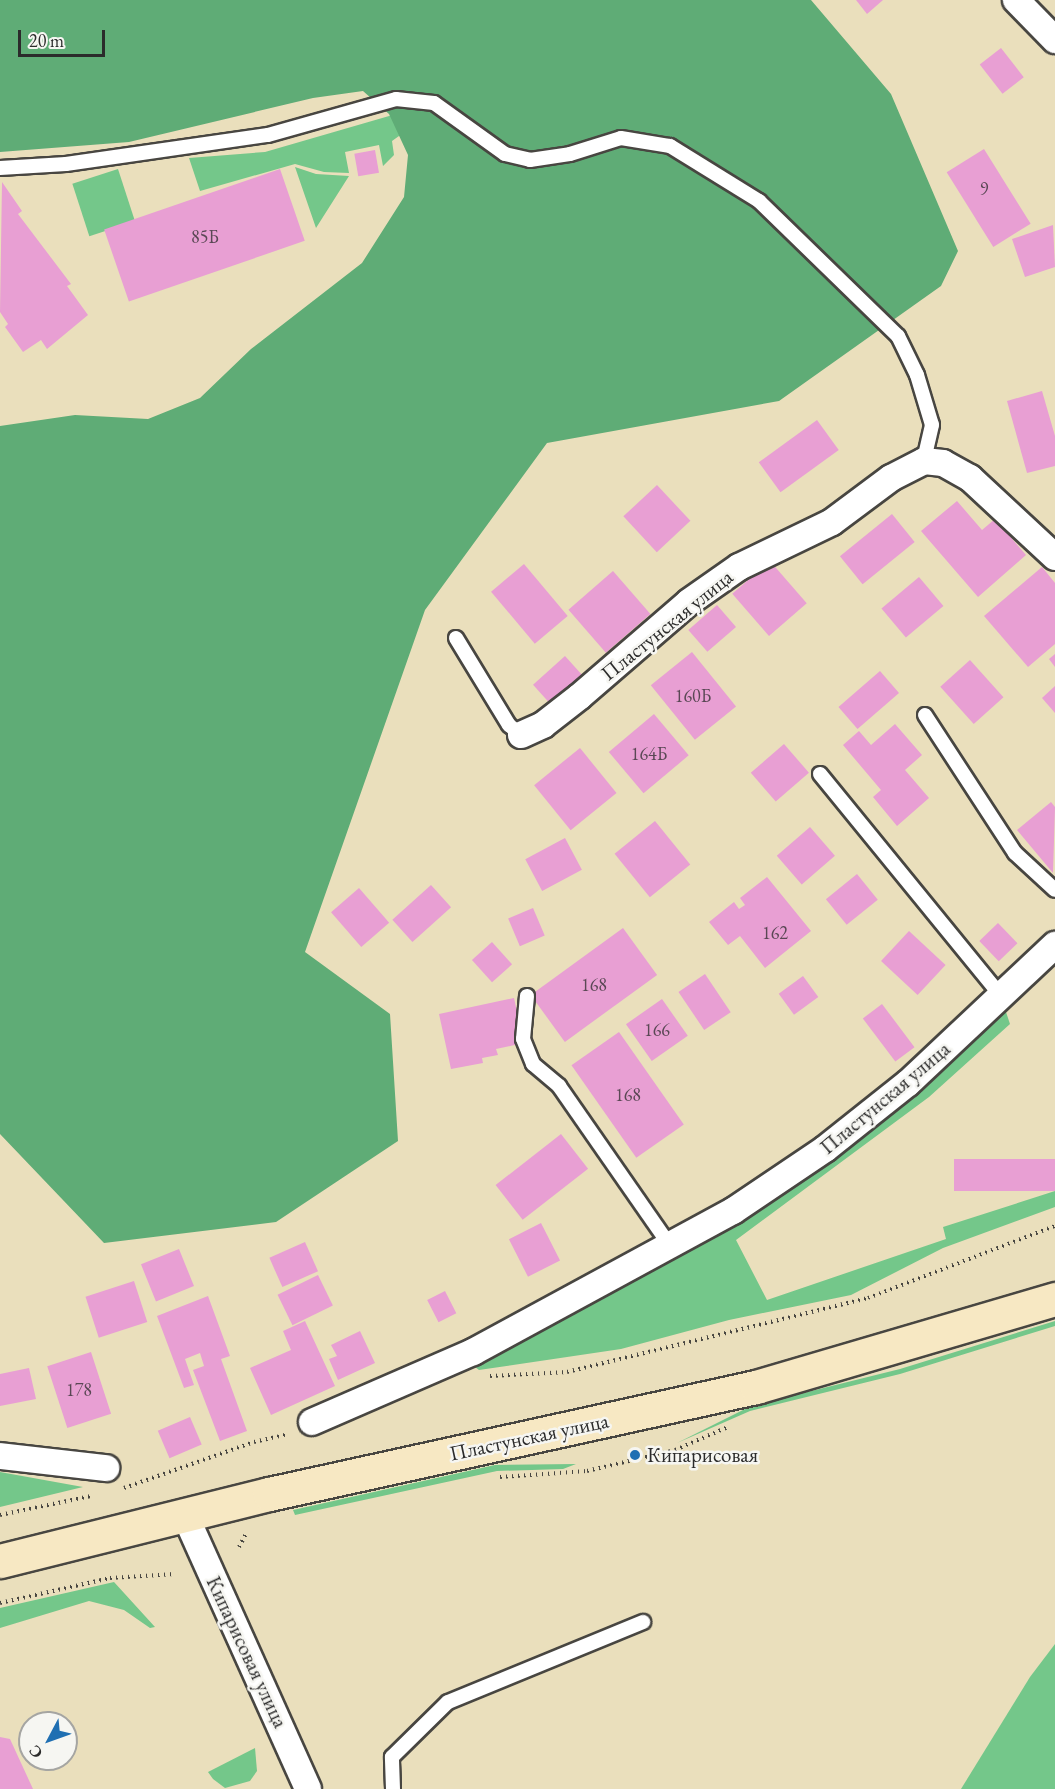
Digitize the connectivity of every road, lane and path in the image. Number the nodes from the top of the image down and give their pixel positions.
1 (1016, 0) edge
2 (1055, 40) edge
3 (0, 168) edge
4 (924, 461) junction
5 (1055, 557) edge
6 (456, 638) dead end
7 (925, 715) dead end
8 (521, 735) joint
9 (820, 774) dead end
10 (1055, 890) edge
11 (1055, 945) edge
12 (527, 996) dead end
13 (1002, 997) junction
14 (1055, 1226) edge
15 (670, 1246) junction
16 (1055, 1299) edge
17 (480, 1378) dead end
18 (306, 1426) joint
19 (254, 1442) dead end
20 (0, 1456) edge
21 (106, 1468) dead end
22 (184, 1515) junction
23 (0, 1561) edge
24 (174, 1574) dead end
25 (0, 1603) edge
26 (643, 1622) dead end
27 (308, 1789) edge
28 (393, 1789) edge

1 - 2 street
3 - 4 lane
4 - 5 street
4 - 8 street, Пластунская улица
6 - 8 lane
7 - 10 lane
9 - 13 lane
11 - 13 street, Пластунская улица
12 - 15 lane
13 - 15 street, Пластунская улица
14 - 17 path
15 - 18 street, Пластунская улица
16 - 22 main road, Пластунская улица
18 - 19 path
20 - 21 street
22 - 23 main road, Пластунская улица
22 - 27 street, Кипарисовая улица
24 - 25 path
26 - 28 lane

